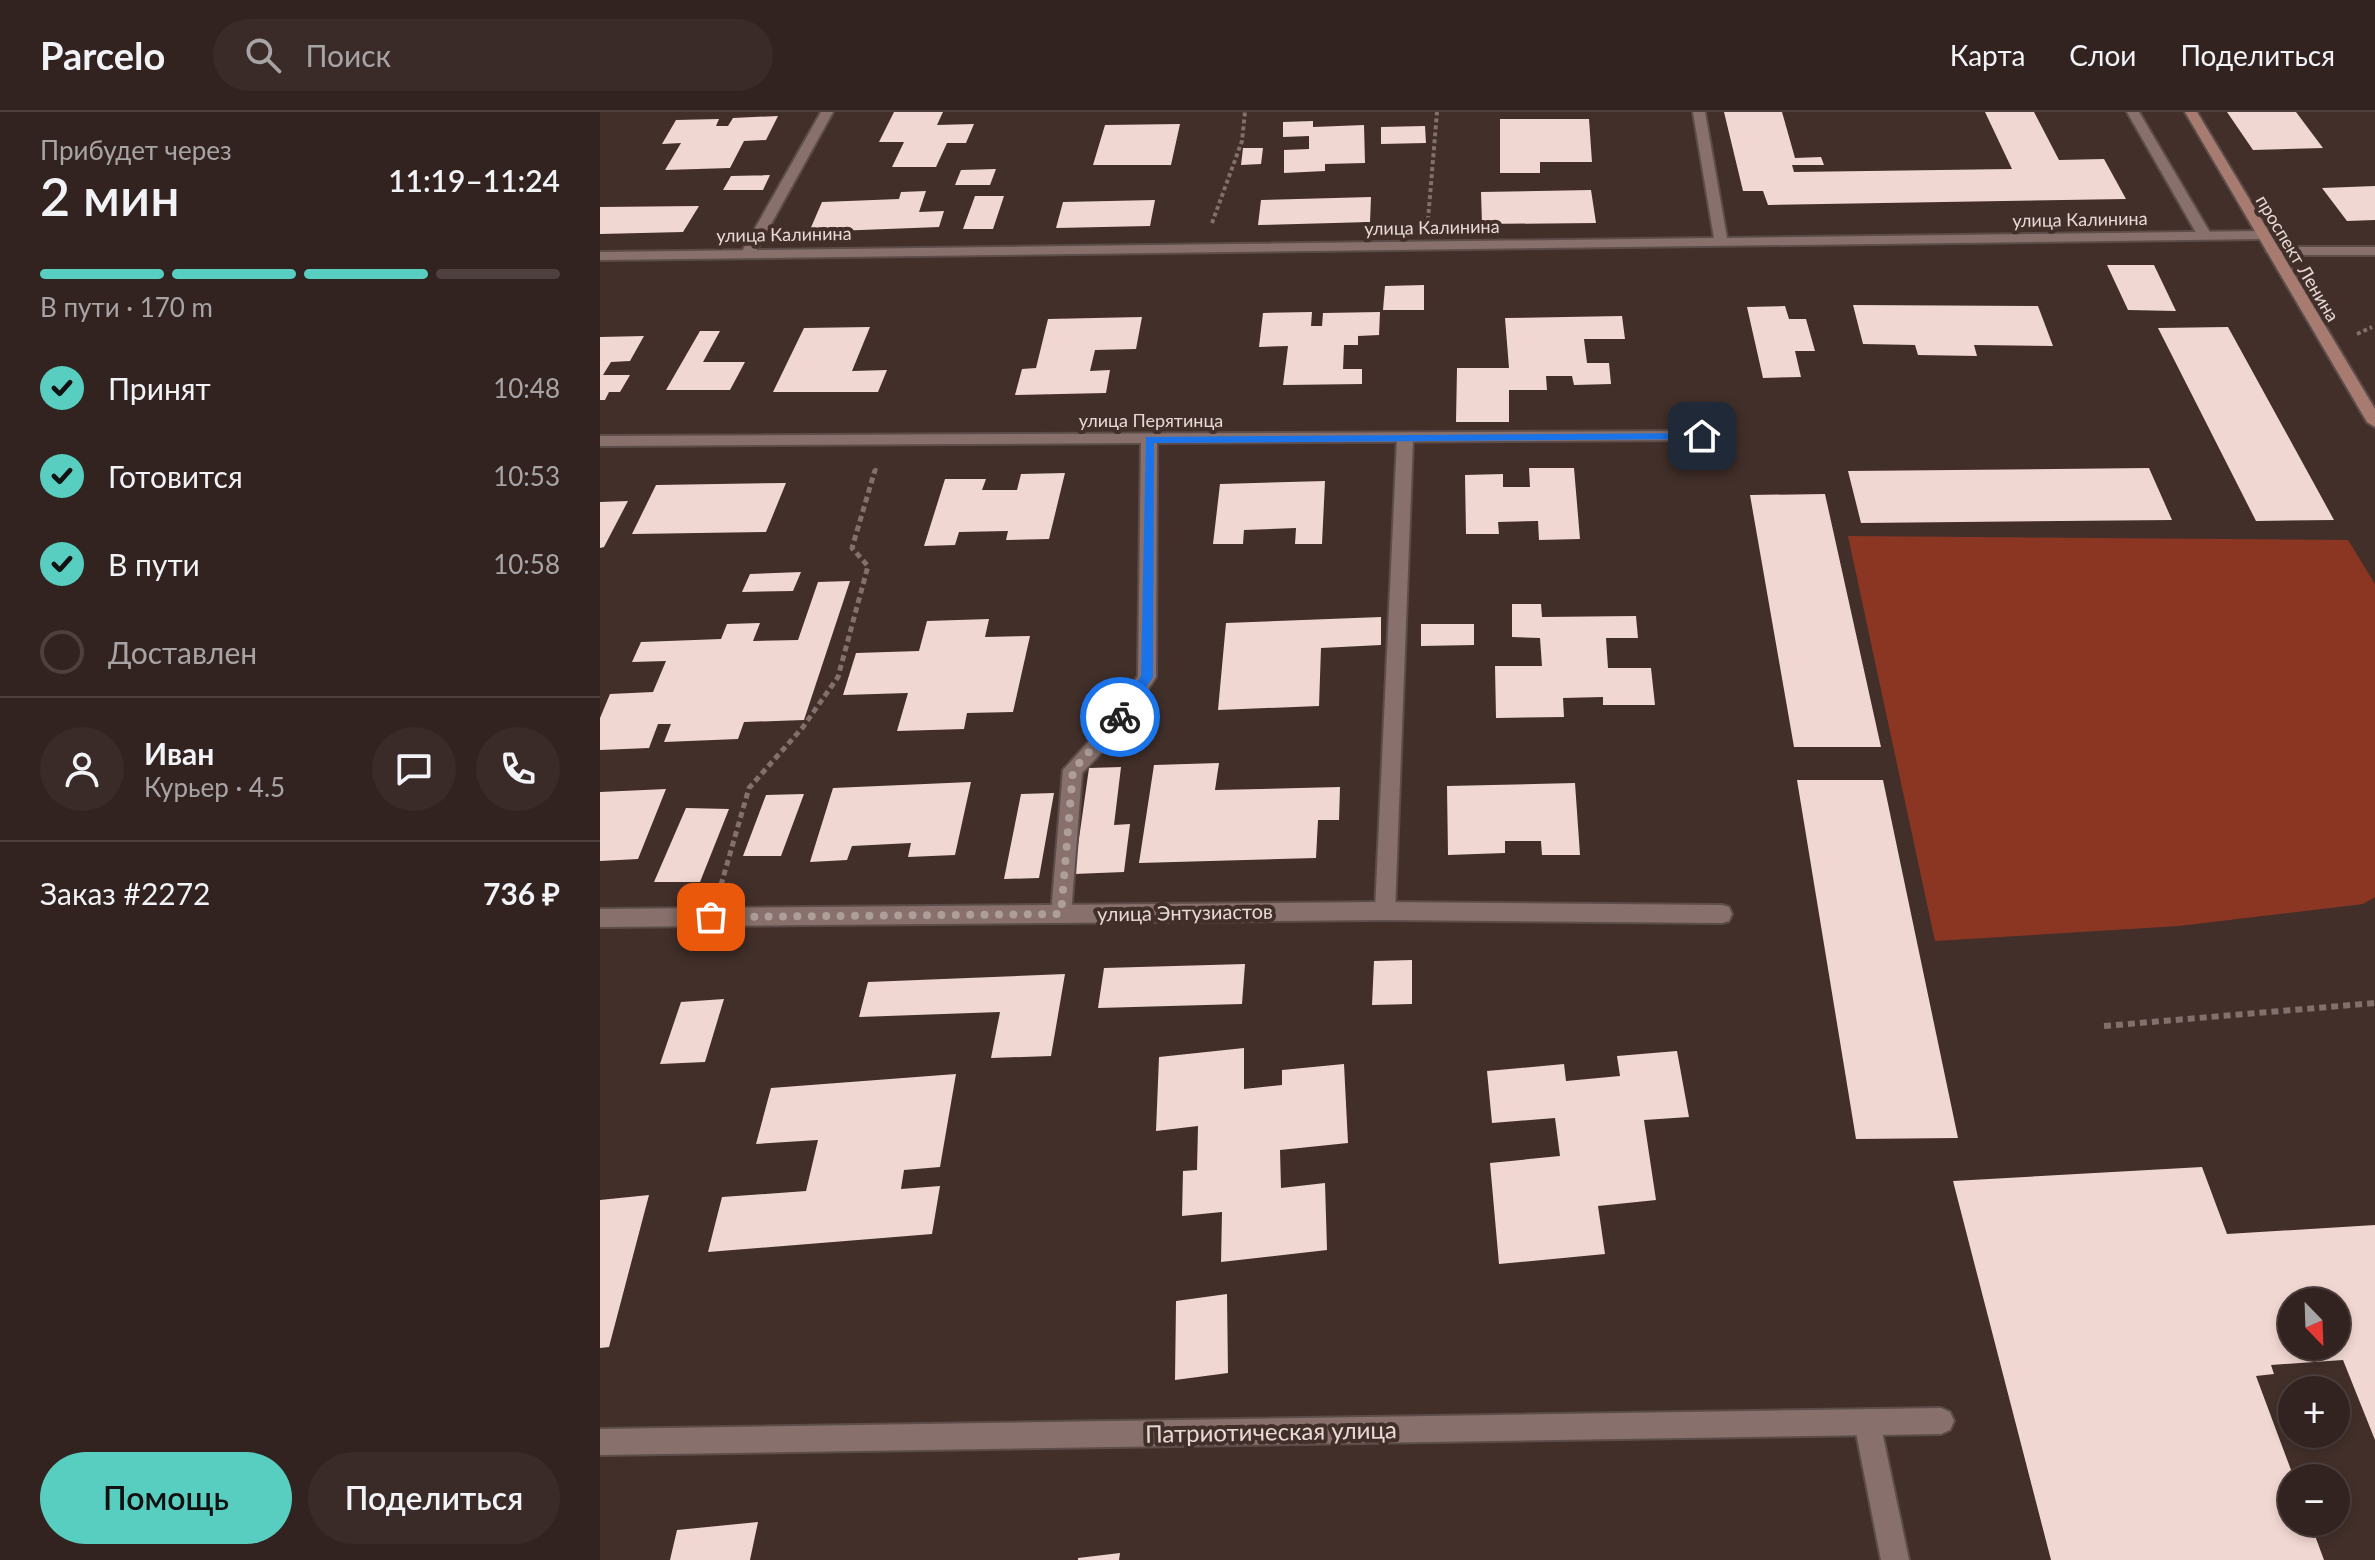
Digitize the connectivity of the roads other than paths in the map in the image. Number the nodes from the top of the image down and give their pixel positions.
1 (827, 112) edge
2 (1699, 112) edge
3 (2133, 112) edge
4 (2191, 112) edge
5 (2264, 235) junction
6 (2205, 236) junction
7 (1721, 241) junction
8 (2273, 251) junction
9 (2375, 251) edge
10 (748, 253) junction
11 (600, 256) edge
12 (2375, 422) edge
13 (1702, 436) dead end
14 (1405, 439) junction
15 (1149, 440) junction
16 (600, 441) edge
17 (1385, 911) junction
18 (1061, 914) junction
19 (1722, 914) dead end
20 (600, 918) edge
21 (1941, 1421) dead end
22 (1867, 1422) junction
23 (600, 1442) edge
24 (1895, 1560) edge

1 - 10 street
2 - 7 street
3 - 6 street
4 - 5 main road, проспект Ленина
5 - 6 street, улица Калинина
5 - 8 main road, проспект Ленина
6 - 7 street, улица Калинина
7 - 10 street, улица Калинина
8 - 9 street
8 - 12 main road, проспект Ленина
10 - 11 street, улица Калинина
13 - 14 street, улица Перятинца
14 - 15 street, улица Перятинца
14 - 17 street
15 - 16 street, улица Перятинца
15 - 18 street
17 - 18 street, улица Энтузиастов
17 - 19 street, улица Энтузиастов
18 - 20 street, улица Энтузиастов
21 - 22 street, Патриотическая улица
22 - 23 street, Патриотическая улица
22 - 24 street

